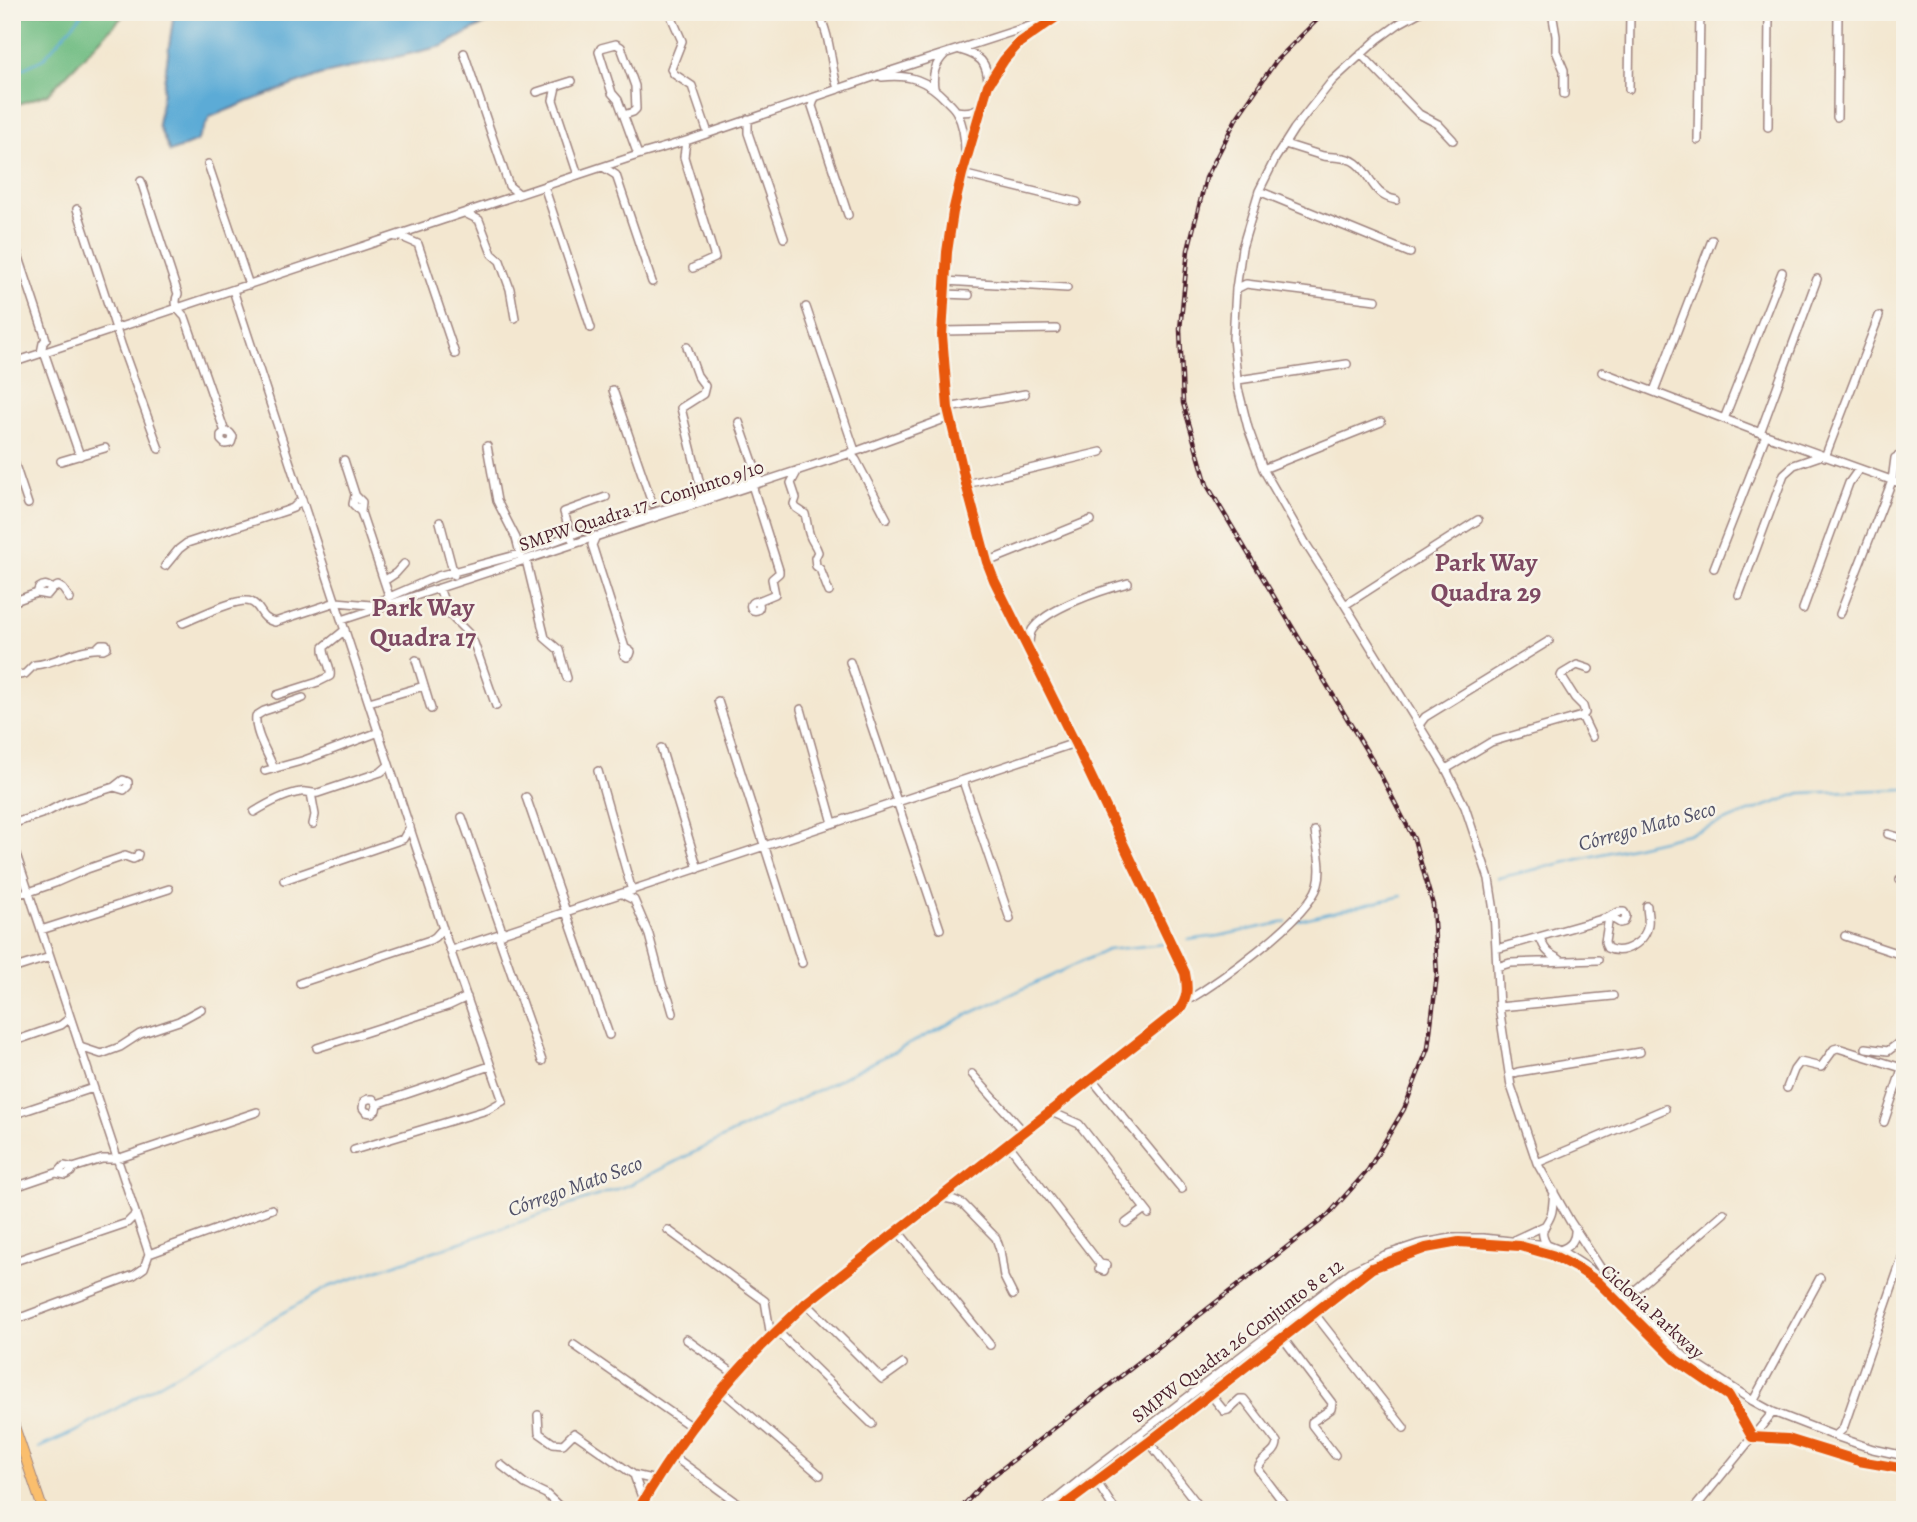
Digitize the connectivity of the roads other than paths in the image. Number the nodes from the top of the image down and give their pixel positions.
1 (818, 12) edge
2 (1073, 12) edge
3 (1420, 12) edge
4 (1552, 12) edge
5 (1630, 12) edge
6 (1700, 12) edge
7 (1769, 12) edge
8 (1839, 12) edge
9 (671, 16) dead end
10 (1055, 18) junction
11 (960, 50) junction
12 (464, 53) dead end
13 (945, 54) junction
14 (1360, 54) junction
15 (870, 78) junction
16 (572, 81) dead end
17 (988, 85) junction
18 (556, 87) junction
19 (934, 88) junction
20 (838, 89) junction
21 (1629, 89) dead end
22 (1564, 94) dead end
23 (815, 97) junction
24 (553, 100) junction
25 (804, 100) junction
26 (812, 106) junction
27 (981, 106) junction
28 (956, 111) junction
29 (624, 116) junction
30 (1837, 117) dead end
31 (748, 119) junction
32 (737, 123) junction
33 (1768, 127) dead end
34 (708, 133) junction
35 (748, 133) junction
36 (1453, 139) dead end
37 (1698, 140) dead end
38 (686, 141) junction
39 (1285, 144) junction
40 (670, 145) junction
41 (638, 155) junction
42 (684, 158) junction
43 (966, 158) junction
44 (623, 160) junction
45 (208, 164) dead end
46 (603, 167) junction
47 (962, 174) junction
48 (578, 175) junction
49 (616, 175) junction
50 (141, 181) dead end
51 (509, 186) junction
52 (544, 186) junction
53 (1259, 191) junction
54 (519, 194) junction
55 (506, 198) junction
56 (1396, 200) dead end
57 (1077, 202) dead end
58 (487, 205) junction
59 (77, 209) dead end
60 (465, 213) junction
61 (848, 215) dead end
62 (427, 226) junction
63 (482, 226) junction
64 (12, 236) edge
65 (395, 237) junction
66 (784, 238) dead end
67 (1712, 240) dead end
68 (418, 244) junction
69 (1410, 253) dead end
70 (693, 268) dead end
71 (1782, 272) dead end
72 (1238, 277) junction
73 (1817, 279) dead end
74 (945, 281) junction
75 (652, 282) dead end
76 (1246, 284) junction
77 (249, 285) junction
78 (1067, 288) dead end
79 (1237, 289) junction
80 (233, 290) junction
81 (178, 294) junction
82 (944, 294) junction
83 (969, 295) dead end
84 (1376, 300) dead end
85 (188, 304) junction
86 (806, 307) dead end
87 (177, 309) junction
88 (1879, 316) dead end
89 (185, 317) junction
90 (515, 318) dead end
91 (116, 328) junction
92 (591, 328) dead end
93 (1056, 329) dead end
94 (942, 331) junction
95 (46, 339) junction
96 (687, 347) dead end
97 (58, 348) junction
98 (43, 353) junction
99 (455, 354) dead end
100 (12, 363) edge
101 (1347, 364) dead end
102 (1602, 372) dead end
103 (1238, 380) junction
104 (613, 390) dead end
105 (1654, 391) junction
106 (1025, 394) dead end
107 (948, 408) junction
108 (950, 417) junction
109 (1724, 419) junction
110 (739, 422) dead end
111 (1381, 422) dead end
112 (225, 432) dead end
113 (1763, 434) junction
114 (487, 446) dead end
115 (105, 448) dead end
116 (159, 449) dead end
117 (855, 453) junction
118 (1101, 453) dead end
119 (1905, 455) edge
120 (12, 456) edge
121 (80, 456) junction
122 (1823, 456) junction
123 (344, 460) dead end
124 (61, 461) dead end
125 (1263, 469) junction
126 (1859, 469) junction
127 (798, 470) junction
128 (778, 477) junction
129 (1892, 481) junction
130 (792, 484) junction
131 (966, 484) junction
132 (754, 485) junction
133 (1905, 485) edge
134 (606, 498) dead end
135 (703, 498) junction
136 (302, 499) junction
137 (652, 503) junction
138 (28, 504) dead end
139 (293, 508) junction
140 (667, 508) junction
141 (676, 510) junction
142 (305, 511) junction
143 (639, 519) junction
144 (887, 519) dead end
145 (1091, 520) dead end
146 (1478, 520) dead end
147 (440, 522) dead end
148 (596, 536) junction
149 (572, 539) junction
150 (583, 540) junction
151 (592, 545) junction
152 (523, 558) junction
153 (987, 562) junction
154 (404, 564) dead end
155 (165, 566) dead end
156 (1714, 568) dead end
157 (453, 572) junction
158 (384, 581) junction
159 (456, 582) junction
160 (1128, 583) dead end
161 (439, 588) junction
162 (829, 592) dead end
163 (1739, 595) dead end
164 (70, 599) dead end
165 (391, 601) junction
166 (758, 601) dead end
167 (12, 602) edge
168 (333, 603) junction
169 (1345, 605) junction
170 (1803, 608) dead end
171 (1840, 614) dead end
172 (342, 620) junction
173 (183, 623) dead end
174 (1019, 629) junction
175 (345, 630) junction
176 (1032, 631) junction
177 (1549, 641) dead end
178 (96, 648) dead end
179 (625, 648) dead end
180 (1029, 648) junction
181 (416, 660) dead end
182 (850, 662) dead end
183 (1588, 669) dead end
184 (12, 676) edge
185 (567, 678) dead end
186 (424, 686) junction
187 (277, 695) dead end
188 (303, 698) dead end
189 (718, 701) dead end
190 (369, 702) junction
191 (496, 706) dead end
192 (431, 709) dead end
193 (801, 709) dead end
194 (1582, 716) junction
195 (1414, 717) junction
196 (1425, 717) junction
197 (1419, 726) junction
198 (379, 732) junction
199 (1592, 737) dead end
200 (1075, 743) junction
201 (661, 748) dead end
202 (274, 769) junction
203 (391, 769) junction
204 (1446, 769) junction
205 (265, 771) dead end
206 (598, 771) dead end
207 (963, 781) junction
208 (114, 787) dead end
209 (311, 793) junction
210 (526, 797) dead end
211 (897, 802) junction
212 (254, 812) dead end
213 (462, 817) dead end
214 (834, 823) junction
215 (12, 824) edge
216 (313, 824) dead end
217 (410, 827) junction
218 (1315, 831) dead end
219 (1888, 834) dead end
220 (403, 839) junction
221 (1905, 839) edge
222 (12, 842) edge
223 (415, 842) junction
224 (774, 842) junction
225 (763, 846) junction
226 (125, 856) dead end
227 (768, 861) junction
228 (698, 869) junction
229 (284, 880) dead end
230 (646, 886) junction
231 (169, 889) dead end
232 (632, 891) junction
233 (29, 892) junction
234 (12, 894) edge
235 (623, 894) junction
236 (635, 904) junction
237 (1647, 906) dead end
238 (567, 912) junction
239 (1010, 919) dead end
240 (443, 928) junction
241 (940, 929) dead end
242 (41, 930) junction
243 (500, 934) junction
244 (1845, 936) dead end
245 (1540, 937) junction
246 (430, 940) junction
247 (447, 942) junction
248 (1496, 949) junction
249 (451, 950) junction
250 (1905, 956) edge
251 (50, 957) junction
252 (1561, 960) junction
253 (1598, 960) dead end
254 (802, 963) dead end
255 (1497, 967) junction
256 (12, 969) edge
257 (300, 983) dead end
258 (1613, 996) dead end
259 (467, 997) junction
260 (1184, 1002) junction
261 (1499, 1007) junction
262 (201, 1009) dead end
263 (673, 1013) dead end
264 (70, 1018) junction
265 (61, 1025) junction
266 (73, 1027) junction
267 (609, 1035) dead end
268 (1905, 1038) edge
269 (12, 1042) edge
270 (80, 1047) junction
271 (317, 1048) dead end
272 (1866, 1048) dead end
273 (1640, 1052) dead end
274 (94, 1053) junction
275 (85, 1061) junction
276 (542, 1061) dead end
277 (491, 1066) junction
278 (1903, 1069) edge
279 (972, 1074) dead end
280 (1509, 1075) junction
281 (1091, 1077) junction
282 (93, 1088) junction
283 (1787, 1088) dead end
284 (377, 1104) dead end
285 (1665, 1109) dead end
286 (1049, 1111) junction
287 (257, 1112) dead end
288 (12, 1115) edge
289 (1884, 1122) dead end
290 (1024, 1132) junction
291 (1008, 1144) junction
292 (113, 1146) junction
293 (354, 1150) dead end
294 (102, 1158) junction
295 (117, 1159) junction
296 (1537, 1163) junction
297 (12, 1188) edge
298 (1182, 1189) dead end
299 (1554, 1191) junction
300 (939, 1198) junction
301 (272, 1209) dead end
302 (1724, 1213) dead end
303 (135, 1215) junction
304 (128, 1223) junction
305 (1126, 1223) dead end
306 (1546, 1223) junction
307 (1572, 1224) junction
308 (139, 1225) junction
309 (668, 1230) dead end
310 (897, 1230) junction
311 (1513, 1240) junction
312 (1547, 1245) junction
313 (1560, 1250) junction
314 (1905, 1250) edge
315 (149, 1254) junction
316 (12, 1262) edge
317 (1100, 1264) dead end
318 (1820, 1278) dead end
319 (1615, 1290) junction
320 (1013, 1295) dead end
321 (1316, 1299) junction
322 (1624, 1300) junction
323 (806, 1303) junction
324 (1299, 1311) junction
325 (1314, 1313) junction
326 (12, 1321) edge
327 (1276, 1329) junction
328 (774, 1334) junction
329 (687, 1339) dead end
330 (574, 1345) dead end
331 (990, 1345) dead end
332 (903, 1364) dead end
333 (736, 1375) junction
334 (1203, 1385) junction
335 (722, 1391) junction
336 (1753, 1401) junction
337 (1773, 1412) junction
338 (538, 1415) dead end
339 (12, 1419) edge
340 (872, 1424) dead end
341 (1150, 1426) junction
342 (693, 1428) junction
343 (1404, 1428) dead end
344 (1843, 1429) junction
345 (1136, 1436) junction
346 (1835, 1436) junction
347 (1847, 1440) junction
348 (1149, 1442) junction
349 (1335, 1455) dead end
350 (1905, 1455) edge
351 (673, 1456) junction
352 (501, 1465) dead end
353 (1090, 1472) junction
354 (634, 1475) junction
355 (820, 1475) dead end
356 (656, 1480) junction
357 (643, 1500) junction
358 (43, 1510) edge
359 (563, 1510) edge
360 (638, 1510) edge
361 (747, 1510) edge
362 (1043, 1510) edge
363 (1115, 1510) edge
364 (1202, 1510) edge
365 (1289, 1510) edge
366 (1693, 1510) edge

1 - 20 street
2 - 10 street
3 - 14 street
4 - 22 street
5 - 21 street
6 - 37 street
7 - 33 street
8 - 30 street
9 - 34 street
10 - 11 street
10 - 17 street
11 - 13 street
11 - 17 street
12 - 51 street
13 - 15 street
13 - 19 street
14 - 36 street
14 - 39 street
15 - 19 street
15 - 20 street
16 - 18 street
17 - 27 street
18 - 24 street
18 - 24 street
19 - 28 street
20 - 23 street
23 - 25 street
23 - 26 street
24 - 48 street
25 - 26 street
25 - 31 street
26 - 61 street
27 - 28 street
27 - 43 street
28 - 43 street
29 - 29 street
29 - 41 street
31 - 32 street
31 - 35 street
32 - 34 street
32 - 35 street
34 - 38 street
35 - 66 street
38 - 40 street
38 - 42 street
39 - 53 street
39 - 56 street
40 - 41 street
40 - 42 street
41 - 44 street
42 - 70 street
43 - 47 street
44 - 46 street
44 - 49 street
45 - 77 street
46 - 48 street
46 - 49 street
47 - 57 street
47 - 74 street
48 - 52 street
49 - 75 street
50 - 81 street
51 - 54 street
51 - 55 street
52 - 54 street
52 - 92 street
53 - 69 street
53 - 72 street
54 - 55 street
55 - 58 street
58 - 60 street
58 - 63 street
59 - 91 street
60 - 62 street
60 - 63 street
62 - 65 street
62 - 68 street
63 - 90 street
64 - 95 street
65 - 68 street
65 - 77 street
67 - 105 street
68 - 99 street
71 - 109 street
72 - 76 street
72 - 79 street
73 - 113 street
74 - 78 street
74 - 82 street
76 - 79 street
76 - 84 street
77 - 80 street
79 - 103 street
80 - 85 street
80 - 136 street
81 - 85 street
81 - 87 street
82 - 83 street
82 - 94 street
85 - 87 street
85 - 89 street
86 - 117 street
87 - 89 street
87 - 91 street
88 - 122 street
89 - 112 street
91 - 97 street
91 - 116 street
93 - 94 street
94 - 107 street
95 - 97 street
95 - 98 street
96 - 135 street
97 - 98 street
98 - 100 street
98 - 121 street
101 - 103 street
102 - 105 street
103 - 125 street
104 - 137 street
105 - 109 street
106 - 107 street
107 - 108 street
108 - 117 street, SMPW Quadra 17 - Conjunto 9/10
108 - 131 street
109 - 113 street
110 - 132 street
111 - 125 street
113 - 122 street
113 - 156 street
114 - 152 street
115 - 121 street
117 - 127 street, SMPW Quadra 17 - Conjunto 9/10
117 - 144 street
118 - 131 street
119 - 129 street
120 - 138 street
121 - 124 street
122 - 126 street
122 - 163 street
123 - 158 street
125 - 169 street
126 - 129 street
126 - 170 street
127 - 128 street, SMPW Quadra 17 - Conjunto 9/10
127 - 130 street
128 - 130 street
128 - 132 street, SMPW Quadra 17 - Conjunto 9/10
129 - 133 street
129 - 171 street
130 - 162 street
131 - 153 street
132 - 135 street, SMPW Quadra 17 - Conjunto 9/10
132 - 135 street
132 - 166 street
134 - 149 street
135 - 140 street
135 - 141 street, SMPW Quadra 17 - Conjunto 9/10
136 - 139 street
136 - 142 street
137 - 140 street
137 - 143 street
139 - 142 street
139 - 155 street
140 - 141 street
140 - 143 street
141 - 143 street, SMPW Quadra 17 - Conjunto 9/10
142 - 168 street
143 - 148 street, SMPW Quadra 17 - Conjunto 9/10
143 - 149 street
145 - 153 street
146 - 169 street
147 - 157 street
148 - 150 street, SMPW Quadra 17 - Conjunto 9/10
148 - 151 street
149 - 150 street, SMPW Quadra 17 - Conjunto 9/10
149 - 152 street, SMPW Quadra 17 - Conjunto 9/10
150 - 151 street
151 - 179 street
152 - 157 street
152 - 159 street, SMPW Quadra 17 - Conjunto 9/10
152 - 185 street
153 - 174 street
154 - 158 street
157 - 159 street
157 - 165 street
158 - 165 street
159 - 161 street, SMPW Quadra 17 - Conjunto 9/10
160 - 176 street
161 - 165 street, SMPW Quadra 17 - Conjunto 9/10
161 - 191 street
164 - 167 street
165 - 168 street
165 - 172 street, SMPW Quadra 17 - Conjunto 9/10
168 - 172 street
168 - 173 street
169 - 195 street
172 - 175 street
174 - 176 street
174 - 180 street
175 - 187 street
175 - 190 street
176 - 180 street
177 - 196 street
178 - 184 street
180 - 200 street
181 - 186 street
182 - 211 street
183 - 194 street
186 - 190 street
186 - 192 street
188 - 202 street
189 - 225 street
190 - 198 street
193 - 214 street
194 - 199 street
194 - 204 street
195 - 196 street
195 - 197 street
196 - 197 street
197 - 204 street
198 - 202 street
198 - 203 street
200 - 207 street
200 - 260 street
201 - 228 street
202 - 205 street
203 - 209 street
203 - 217 street
204 - 248 street
206 - 232 street
207 - 211 street
207 - 239 street
208 - 215 street
209 - 212 street
209 - 216 street
210 - 238 street
211 - 214 street
211 - 241 street
213 - 243 street
214 - 224 street
217 - 220 street
217 - 223 street
218 - 260 street
219 - 221 street
220 - 223 street
220 - 229 street
222 - 233 street
223 - 240 street
224 - 225 street
224 - 227 street
225 - 227 street
225 - 228 street
226 - 233 street
227 - 254 street
228 - 230 street
230 - 232 street
230 - 236 street
231 - 242 street
232 - 235 street
233 - 234 street
233 - 242 street
235 - 236 street
235 - 238 street
236 - 263 street
237 - 245 street
238 - 243 street
238 - 267 street
240 - 246 street
240 - 247 street
242 - 251 street
243 - 249 street
243 - 276 street
244 - 250 street
245 - 248 street
245 - 252 street
246 - 247 street
246 - 257 street
247 - 249 street
248 - 255 street
249 - 259 street
251 - 256 street
251 - 264 street
252 - 253 street
252 - 255 street
255 - 261 street
258 - 261 street
259 - 271 street
259 - 277 street
260 - 281 street
261 - 280 street
262 - 274 street
264 - 265 street
264 - 266 street
265 - 266 street
265 - 269 street
266 - 270 street
268 - 272 street
270 - 274 street
270 - 275 street
273 - 280 street
274 - 275 street
275 - 282 street
277 - 284 street
277 - 293 street
278 - 283 street
278 - 289 street
279 - 290 street
280 - 296 street
281 - 286 street
281 - 298 street
282 - 288 street
282 - 292 street
285 - 296 street
286 - 290 street
286 - 305 street
287 - 295 street
290 - 291 street
291 - 300 street
291 - 317 street
292 - 294 street
292 - 295 street
294 - 295 street
294 - 297 street
295 - 303 street
296 - 299 street
299 - 306 street
299 - 307 street
300 - 310 street
300 - 320 street
301 - 315 street
302 - 322 street
303 - 304 street
303 - 308 street
304 - 308 street
304 - 316 street
306 - 307 street
306 - 311 street, SMPW Quadra 26 Conjunto 8 e 12
306 - 312 street
307 - 313 street
307 - 319 street
308 - 315 street
309 - 328 street
310 - 323 street
310 - 331 street
311 - 312 street, SMPW Quadra 26 Conjunto 8 e 12
311 - 321 street, SMPW Quadra 26 Conjunto 8 e 12
312 - 313 street
313 - 319 street
314 - 344 street
315 - 326 street
318 - 336 street
319 - 322 street
321 - 324 street, SMPW Quadra 26 Conjunto 8 e 12
321 - 325 street
322 - 336 street
323 - 328 street
323 - 332 street
324 - 325 street
324 - 327 street, SMPW Quadra 26 Conjunto 8 e 12
325 - 343 street
327 - 334 street, SMPW Quadra 26 Conjunto 8 e 12
327 - 349 street
328 - 333 street
328 - 340 street
329 - 333 street
330 - 342 street
333 - 335 street
334 - 341 street, SMPW Quadra 26 Conjunto 8 e 12
334 - 365 street
335 - 342 street
335 - 355 street
336 - 337 street
337 - 346 street
337 - 366 street
338 - 354 street
339 - 358 main road
341 - 345 street, SMPW Quadra 26 Conjunto 8 e 12
341 - 348 street
342 - 351 street
344 - 346 street
344 - 347 street
345 - 348 street
345 - 353 street, SMPW Quadra 26 Conjunto 8 e 12
346 - 347 street
347 - 350 street
348 - 364 street
351 - 356 street
351 - 361 street
352 - 359 street
353 - 362 street, SMPW Quadra 26 Conjunto 8 e 12
353 - 363 street
354 - 356 street
354 - 357 street
356 - 357 street
357 - 360 street

